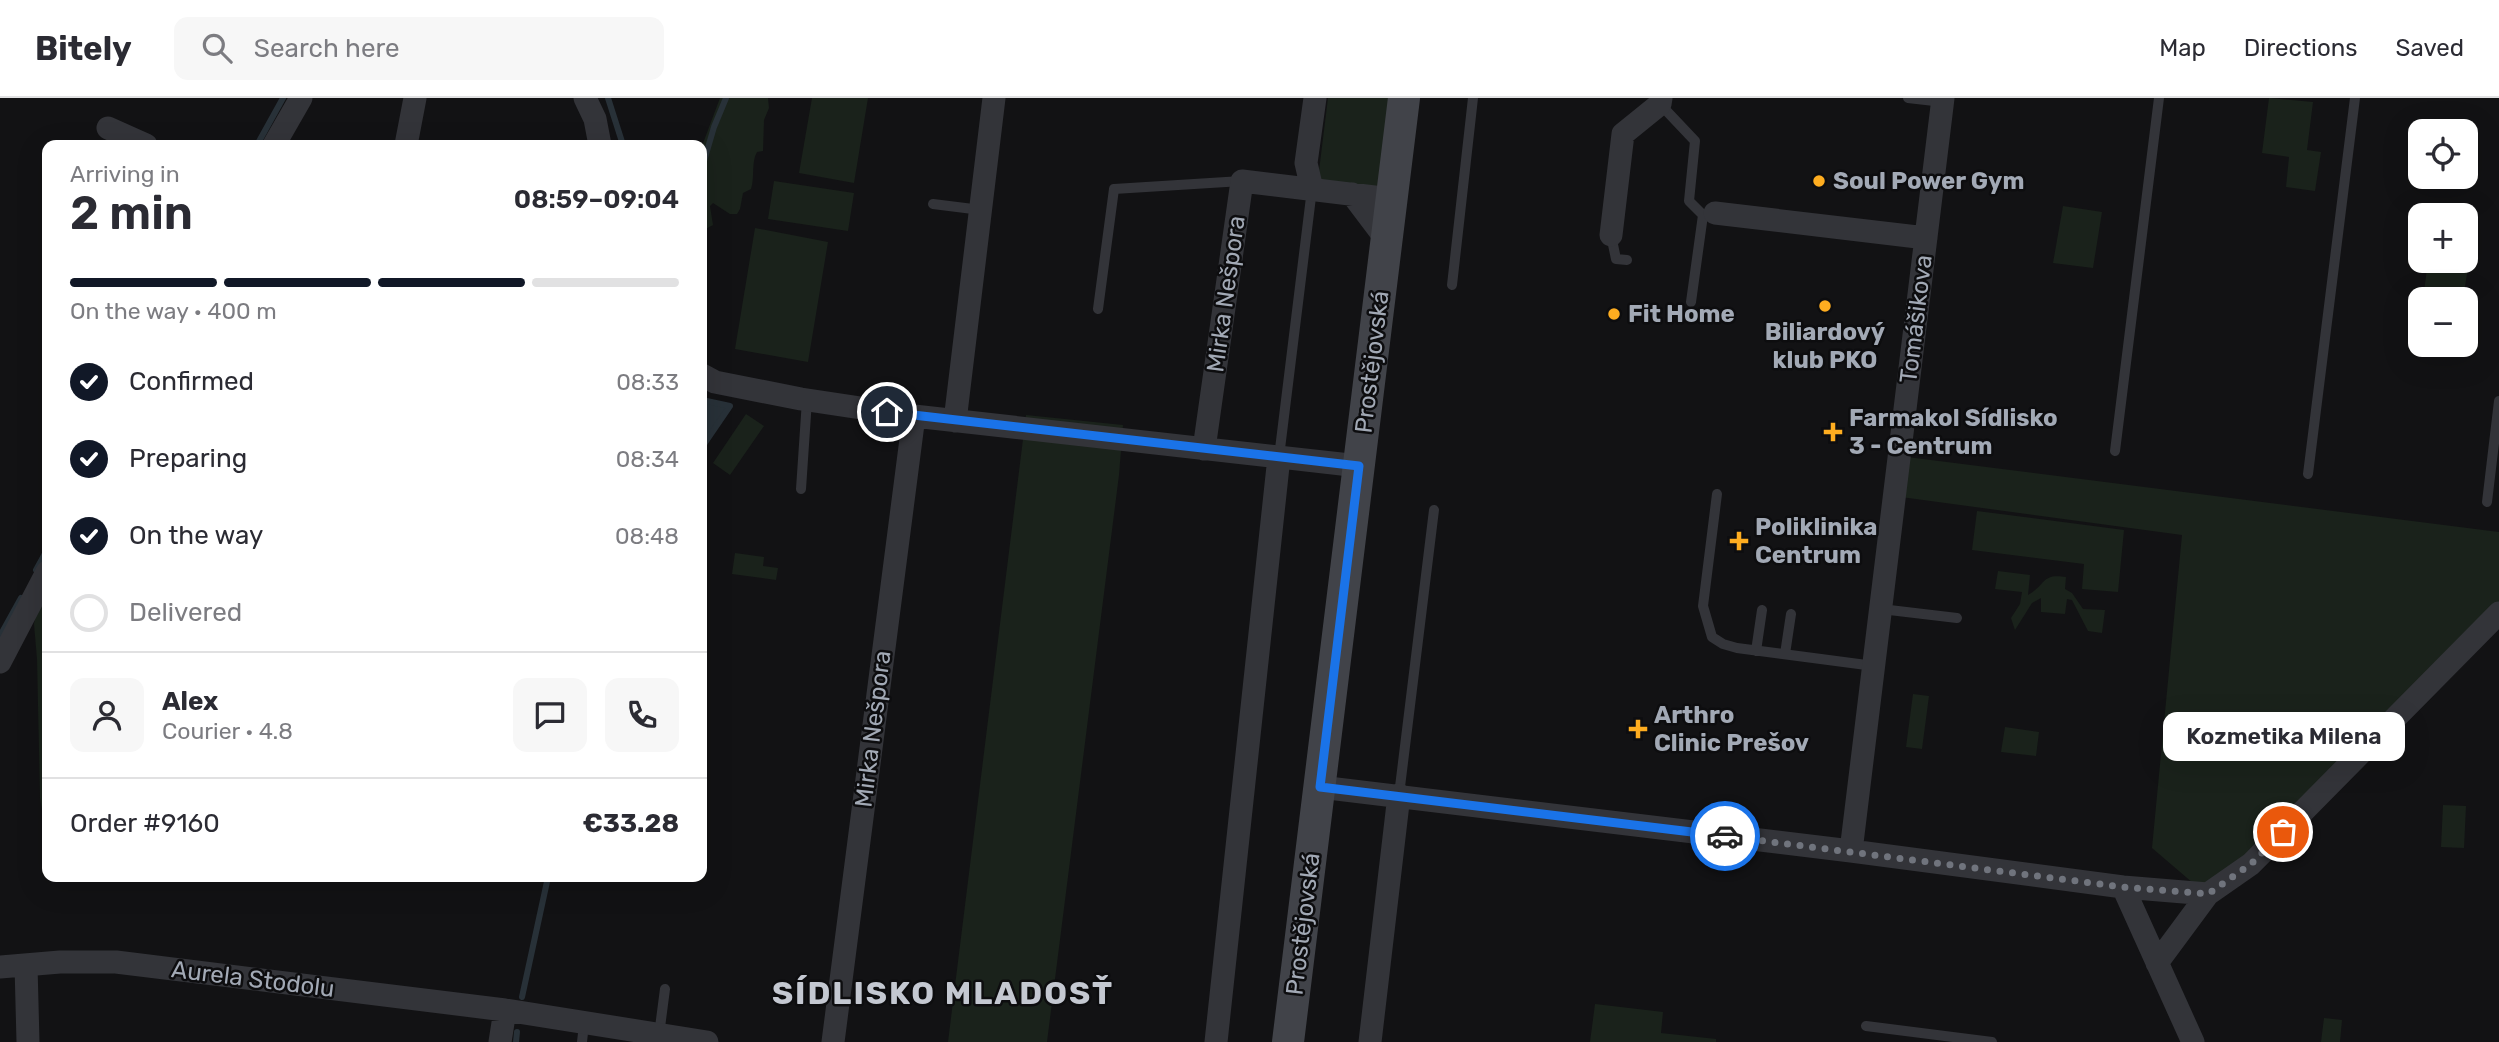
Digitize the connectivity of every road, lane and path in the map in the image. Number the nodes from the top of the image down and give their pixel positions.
1 (301, 98) edge
2 (415, 98) edge
3 (585, 98) edge
4 (994, 98) edge
5 (1315, 98) edge
6 (1404, 98) edge
7 (1473, 98) edge
8 (1908, 98) edge
9 (2159, 98) edge
10 (2355, 98) edge
11 (1943, 100) edge
12 (1660, 101) edge
13 (108, 128) dead end
14 (135, 140) edge
15 (277, 140) edge
16 (407, 140) edge
17 (599, 140) edge
18 (1242, 181) junction
19 (1312, 189) junction
20 (1352, 194) junction
21 (1391, 199) junction
22 (933, 204) dead end
23 (981, 210) junction
24 (1715, 213) dead end
25 (1611, 235) joint
26 (1926, 238) junction
27 (1386, 239) junction
28 (1628, 260) dead end
29 (1452, 285) dead end
30 (1690, 302) dead end
31 (1097, 309) dead end
32 (707, 378) edge
33 (807, 400) junction
34 (2499, 401) edge
35 (914, 416) junction
36 (956, 421) junction
37 (1204, 449) junction
38 (2115, 451) dead end
39 (1279, 457) junction
40 (1359, 466) junction
41 (2308, 474) dead end
42 (801, 489) dead end
43 (1717, 494) dead end
44 (2487, 502) dead end
45 (1434, 510) dead end
46 (42, 582) edge
47 (1881, 609) junction
48 (1762, 610) dead end
49 (2499, 613) edge
50 (1791, 614) dead end
51 (1957, 618) dead end
52 (1756, 650) junction
53 (1785, 654) junction
54 (0, 662) edge
55 (1874, 666) junction
56 (1320, 787) junction
57 (1399, 795) junction
58 (1852, 851) junction
59 (2123, 887) junction
60 (2208, 894) junction
61 (2157, 963) junction
62 (26, 965) junction
63 (0, 967) edge
64 (665, 989) dead end
65 (505, 1010) junction
66 (1866, 1026) dead end
67 (583, 1033) edge
68 (659, 1035) junction
69 (28, 1042) edge
70 (500, 1042) edge
71 (707, 1042) edge
72 (833, 1042) edge
73 (1216, 1042) edge
74 (1289, 1042) edge
75 (1370, 1042) edge
76 (1992, 1042) edge
77 (2193, 1042) edge

1 - 15 street
2 - 16 street
3 - 17 street
4 - 23 street
5 - 19 street
6 - 21 street, Prostějovská
7 - 29 lane
8 - 11 lane
9 - 38 lane
10 - 41 lane
11 - 26 street, Tomášikova
12 - 25 street
12 - 30 lane
13 - 14 street
18 - 19 street, Mirka Nešpora
18 - 31 lane, Mirka Nešpora
18 - 37 street, Mirka Nešpora
19 - 20 street, Mirka Nešpora
19 - 39 lane
20 - 21 street, Mirka Nešpora
20 - 27 street
21 - 27 street, Prostějovská
22 - 23 lane
23 - 36 street
24 - 26 street
25 - 28 lane
26 - 47 street, Tomášikova
27 - 40 street, Prostějovská
32 - 33 street
33 - 35 street
33 - 42 lane
34 - 44 lane
35 - 36 street
35 - 72 street, Mirka Nešpora
36 - 37 street
37 - 39 street
39 - 40 street
39 - 73 street
40 - 56 street, Prostějovská
43 - 52 lane
45 - 57 lane
46 - 54 street
47 - 51 lane
47 - 55 street, Tomášikova
48 - 52 lane
49 - 60 street
50 - 53 lane
52 - 53 lane
53 - 55 lane
55 - 58 street, Tomášikova
56 - 57 street
56 - 74 street, Prostějovská
57 - 58 street
57 - 75 street
58 - 59 street
59 - 60 street
59 - 61 street
60 - 61 street
61 - 77 street
62 - 63 street, Aurela Stodolu
62 - 65 street, Aurela Stodolu
62 - 69 street
64 - 68 lane
65 - 67 street
65 - 70 street
66 - 76 lane
67 - 68 street
68 - 71 street

